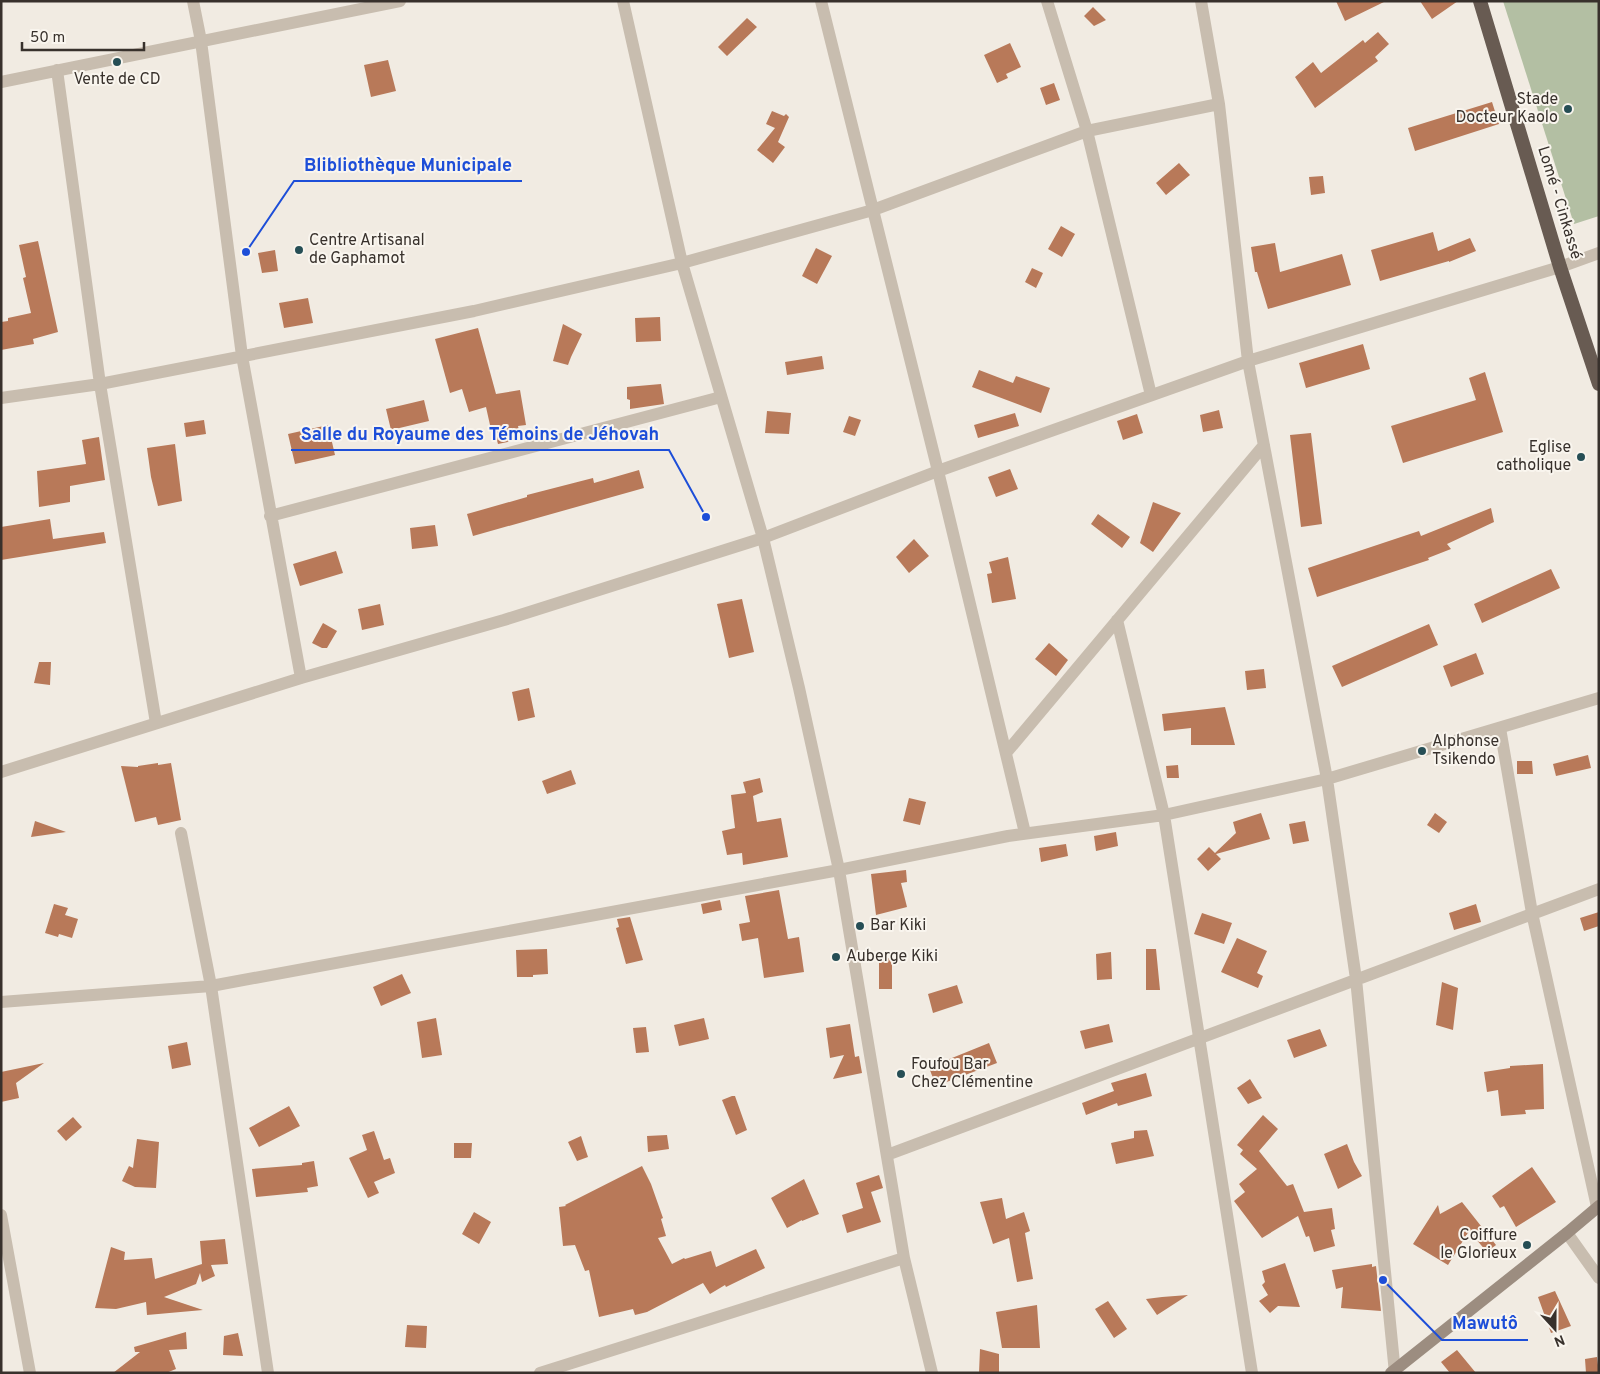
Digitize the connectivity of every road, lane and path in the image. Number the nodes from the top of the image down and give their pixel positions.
1 (193, 1) edge
2 (400, 1) edge
3 (623, 1) edge
4 (822, 1) edge
5 (1047, 1) edge
6 (1201, 1) edge
7 (1480, 1) edge
8 (201, 41) junction
9 (57, 70) junction
10 (1, 82) edge
11 (1219, 104) junction
12 (1086, 131) junction
13 (873, 210) junction
14 (1599, 253) edge
15 (682, 263) junction
16 (1560, 267) junction
17 (242, 356) junction
18 (1248, 361) junction
19 (100, 384) junction
20 (1599, 384) edge
21 (1150, 395) junction
22 (721, 397) junction
23 (1, 398) edge
24 (1264, 445) junction
25 (938, 471) junction
26 (270, 516) junction
27 (763, 538) junction
28 (1117, 620) junction
29 (301, 678) junction
30 (1599, 698) edge
31 (156, 723) junction
32 (1500, 728) junction
33 (1006, 753) junction
34 (1, 772) edge
35 (1327, 779) junction
36 (1164, 815) junction
37 (181, 833) dead end
38 (1025, 833) junction
39 (839, 870) junction
40 (1599, 889) edge
41 (1532, 913) junction
42 (1356, 979) junction
43 (211, 986) junction
44 (1, 1002) edge
45 (1199, 1038) junction
46 (886, 1155) junction
47 (1598, 1206) edge
48 (1, 1215) edge
49 (1567, 1233) junction
50 (904, 1258) junction
51 (1599, 1278) edge
52 (1394, 1371) edge
53 (30, 1373) edge
54 (268, 1373) edge
55 (540, 1373) edge
56 (932, 1373) edge
57 (1252, 1373) edge

1 - 8 street
2 - 8 street
3 - 15 street
4 - 13 street
5 - 12 street
6 - 11 street
7 - 16 highway, Lomé - Cinkassé
8 - 9 street
8 - 17 street
9 - 10 street
9 - 19 street
11 - 12 street
11 - 18 street
12 - 13 street
12 - 21 street
13 - 15 street
13 - 25 street
14 - 16 street
15 - 17 street
15 - 22 street
16 - 18 street
16 - 20 highway, Lomé - Cinkassé
17 - 19 street
17 - 26 street
18 - 21 street
18 - 24 street
19 - 23 street
19 - 31 street
21 - 25 street
22 - 26 street
22 - 27 street
24 - 28 street
24 - 35 street
25 - 27 street
25 - 33 street
26 - 29 street
27 - 29 street
27 - 39 street
28 - 33 street
28 - 36 street
29 - 31 street
30 - 32 street
31 - 34 street
32 - 35 street
32 - 41 street
33 - 38 street
35 - 36 street
35 - 42 street
36 - 38 street
36 - 45 street
37 - 43 street
38 - 39 street
39 - 43 street
39 - 46 street
40 - 41 street
41 - 42 street
41 - 47 street
42 - 45 street
42 - 52 street
43 - 44 street
43 - 54 street
45 - 46 street
45 - 57 street
46 - 50 street
47 - 49 main road
48 - 53 street
49 - 51 street
49 - 52 main road
50 - 55 street
50 - 56 street

